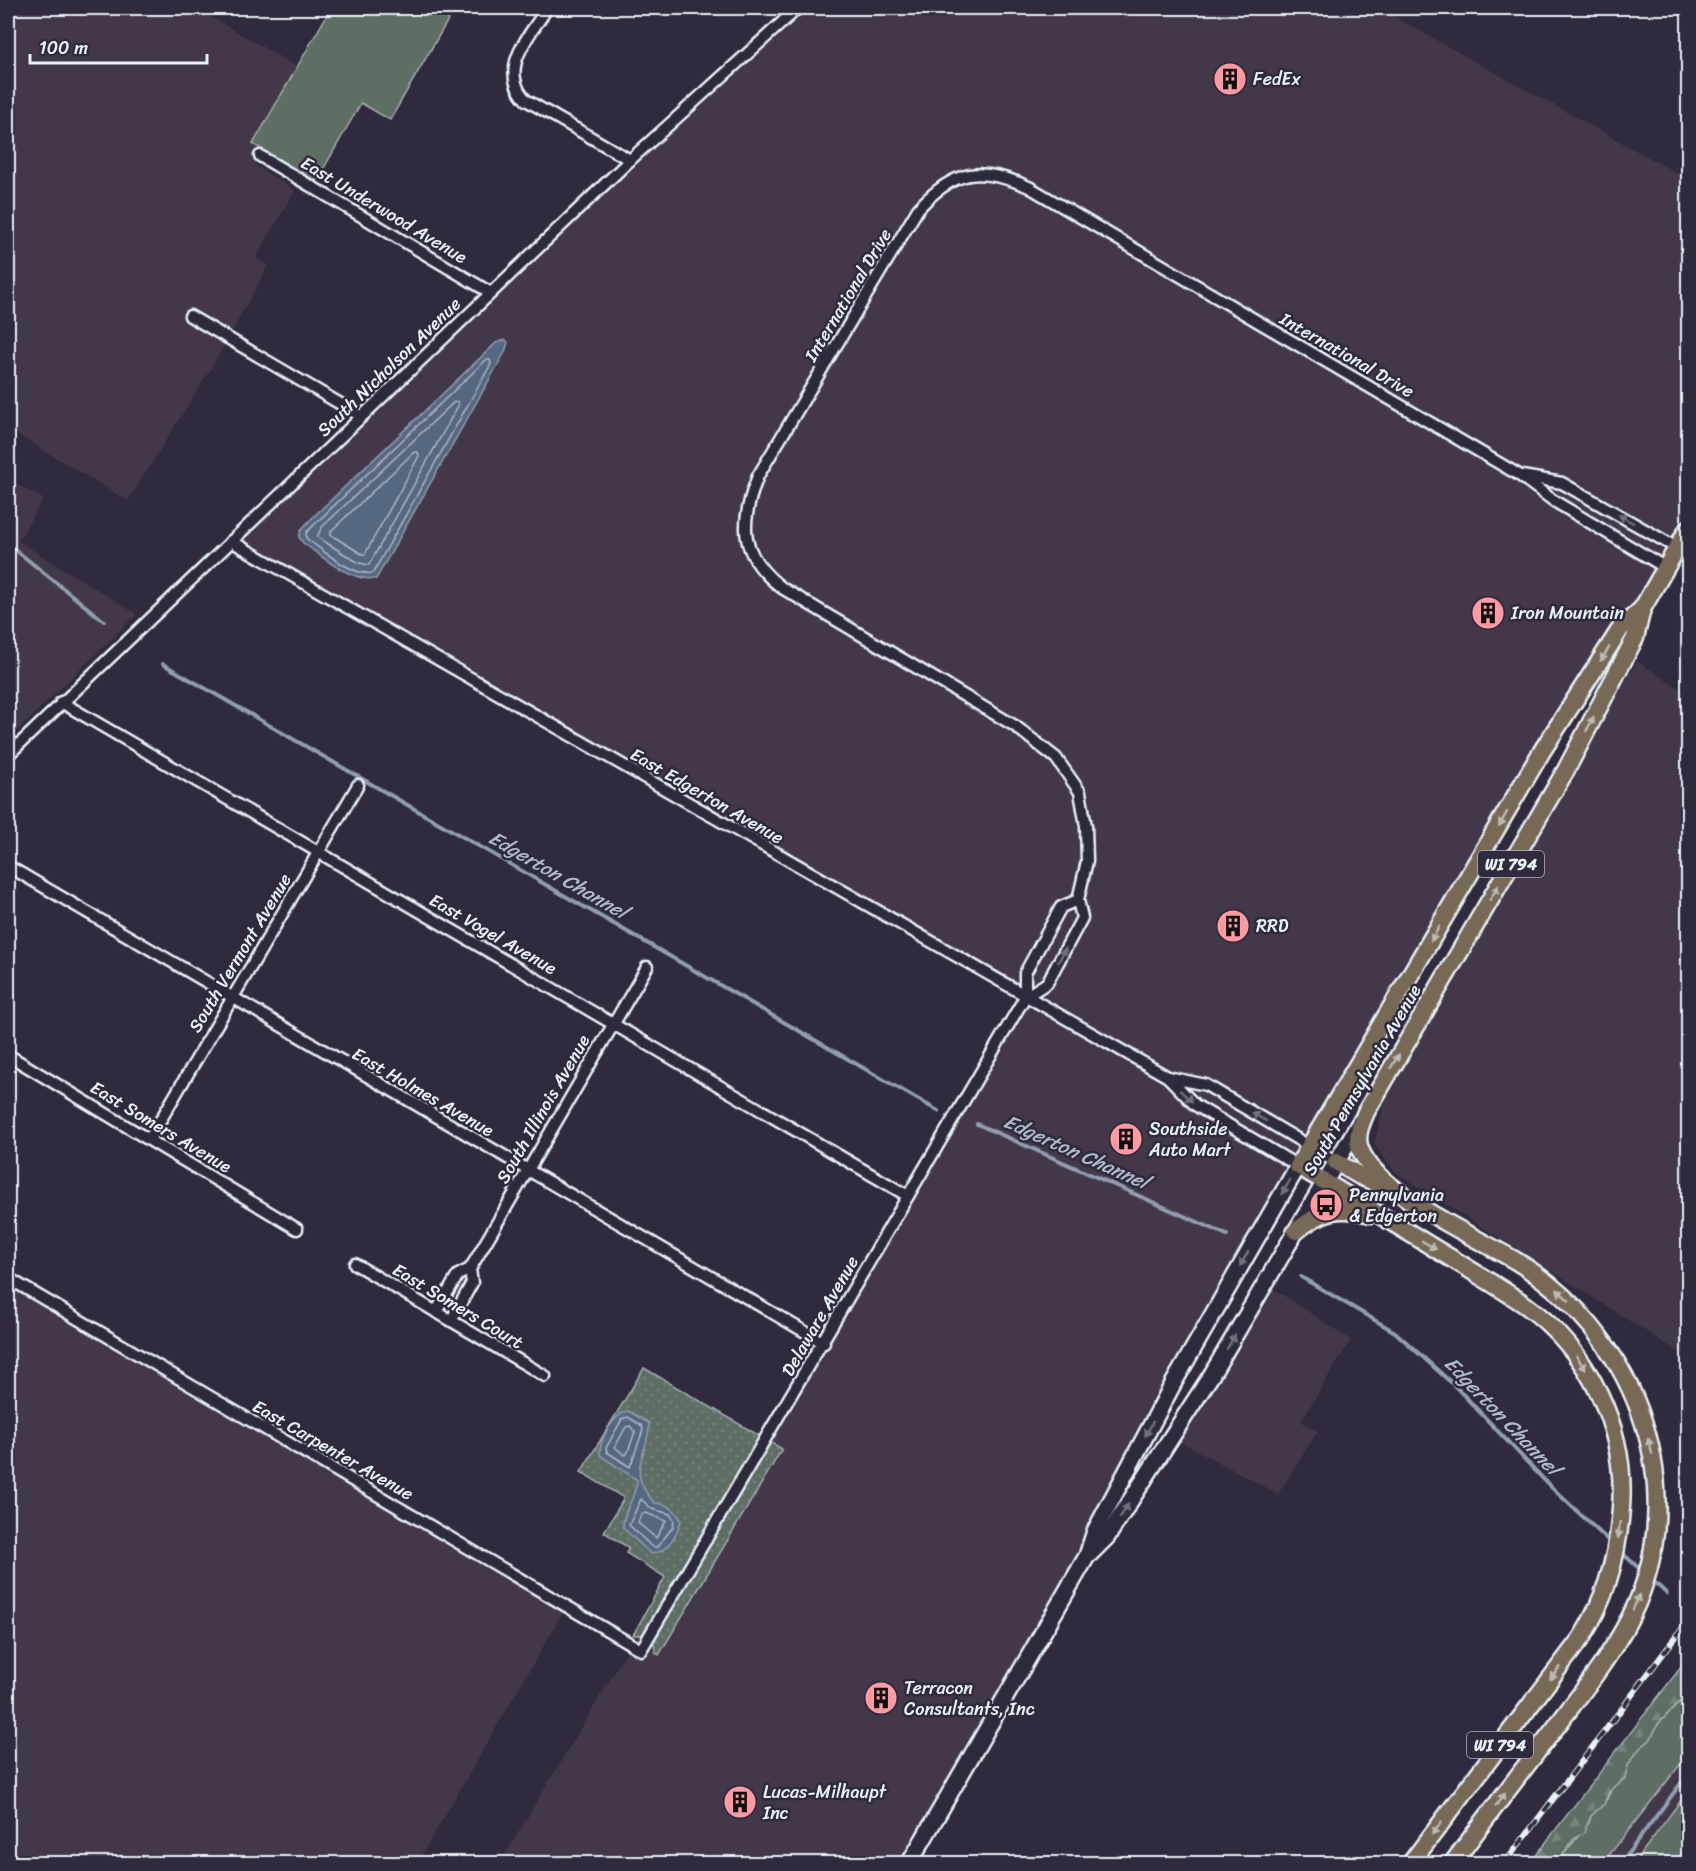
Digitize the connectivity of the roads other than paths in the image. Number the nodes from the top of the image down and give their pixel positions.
1 (547, 8) edge
2 (798, 8) edge
3 (260, 156) dead end
4 (630, 160) junction
5 (491, 293) junction
6 (190, 316) dead end
7 (361, 416) junction
8 (1519, 475) junction
9 (1689, 529) edge
10 (231, 541) junction
11 (1677, 548) junction
12 (1666, 568) junction
13 (1642, 609) junction
14 (61, 702) junction
15 (8, 755) edge
16 (358, 785) dead end
17 (319, 852) junction
18 (8, 866) edge
19 (1078, 900) junction
20 (647, 967) dead end
21 (1025, 997) junction
22 (232, 999) junction
23 (612, 1022) junction
24 (8, 1055) edge
25 (1168, 1077) junction
26 (1366, 1112) junction
27 (150, 1138) junction
28 (1310, 1146) junction
29 (1336, 1162) junction
30 (1298, 1166) junction
31 (526, 1170) junction
32 (1325, 1182) junction
33 (1394, 1190) junction
34 (908, 1196) junction
35 (1388, 1220) junction
36 (297, 1229) dead end
37 (1296, 1231) junction
38 (355, 1264) dead end
39 (470, 1269) junction
40 (8, 1278) edge
41 (436, 1312) junction
42 (451, 1321) junction
43 (824, 1343) junction
44 (1183, 1367) junction
45 (544, 1376) dead end
46 (1207, 1382) junction
47 (1088, 1556) junction
48 (641, 1650) joint
49 (909, 1863) edge
50 (1410, 1863) edge
51 (1452, 1863) edge

1 - 4 street
2 - 4 street, South Nicholson Avenue
3 - 5 street, East Underwood Avenue
4 - 5 street, South Nicholson Avenue
5 - 7 street, South Nicholson Avenue
6 - 7 street
7 - 10 street, South Nicholson Avenue
11 -> 8 street, International Drive
8 - 12 street, International Drive
8 - 19 street, International Drive
9 - 11 main road, South Pennsylvania Avenue / WI 794
10 - 14 street, South Nicholson Avenue
10 - 21 street, East Edgerton Avenue
11 - 12 main road, South Pennsylvania Avenue / WI 794
12 - 13 main road, South Pennsylvania Avenue / WI 794
26 -> 13 main road, South Pennsylvania Avenue / WI 794
13 -> 28 main road, South Pennsylvania Avenue / WI 794
14 - 15 street, South Nicholson Avenue
14 - 17 street, East Vogel Avenue
16 - 17 street, South Vermont Avenue
17 - 22 street, South Vermont Avenue
17 - 23 street, East Vogel Avenue
18 - 22 street, East Holmes Avenue
19 - 21 street
21 -> 19 street, International Drive
20 - 23 street, South Illinois Avenue
21 - 25 street, East Edgerton Avenue
21 - 34 street, Delaware Avenue
22 - 27 street, South Vermont Avenue
22 - 31 street, East Holmes Avenue
23 - 31 street, South Illinois Avenue
23 - 34 street, East Vogel Avenue
24 - 27 street, East Somers Avenue
28 -> 25 street, East Edgerton Avenue
25 -> 30 street, East Edgerton Avenue
26 - 29 main road, South Pennsylvania Avenue
26 - 33 main road, WI 794
27 - 36 street, East Somers Avenue
28 - 29 street, East Edgerton Avenue
28 - 30 main road, South Pennsylvania Avenue / WI 794
29 - 32 main road, South Pennsylvania Avenue
29 - 33 main road
30 - 32 main road, WI 794
30 -> 44 main road, South Pennsylvania Avenue
31 - 39 street, South Illinois Avenue
31 - 43 street, East Holmes Avenue
32 - 35 main road, WI 794
32 - 37 main road, South Pennsylvania Avenue
51 -> 33 main road, WI 794
34 - 43 street, Delaware Avenue
35 - 37 main road
35 -> 50 main road, WI 794
46 -> 37 main road, South Pennsylvania Avenue
38 - 41 street, East Somers Court
39 - 41 street, South Illinois Avenue
39 - 42 street, South Illinois Avenue
40 - 48 street, East Carpenter Avenue
41 - 42 street, East Somers Court
42 - 45 street, East Somers Court
43 - 48 street, Delaware Avenue
44 - 46 main road
44 -> 47 main road, South Pennsylvania Avenue
47 -> 46 main road, South Pennsylvania Avenue
47 - 49 main road, South Pennsylvania Avenue

